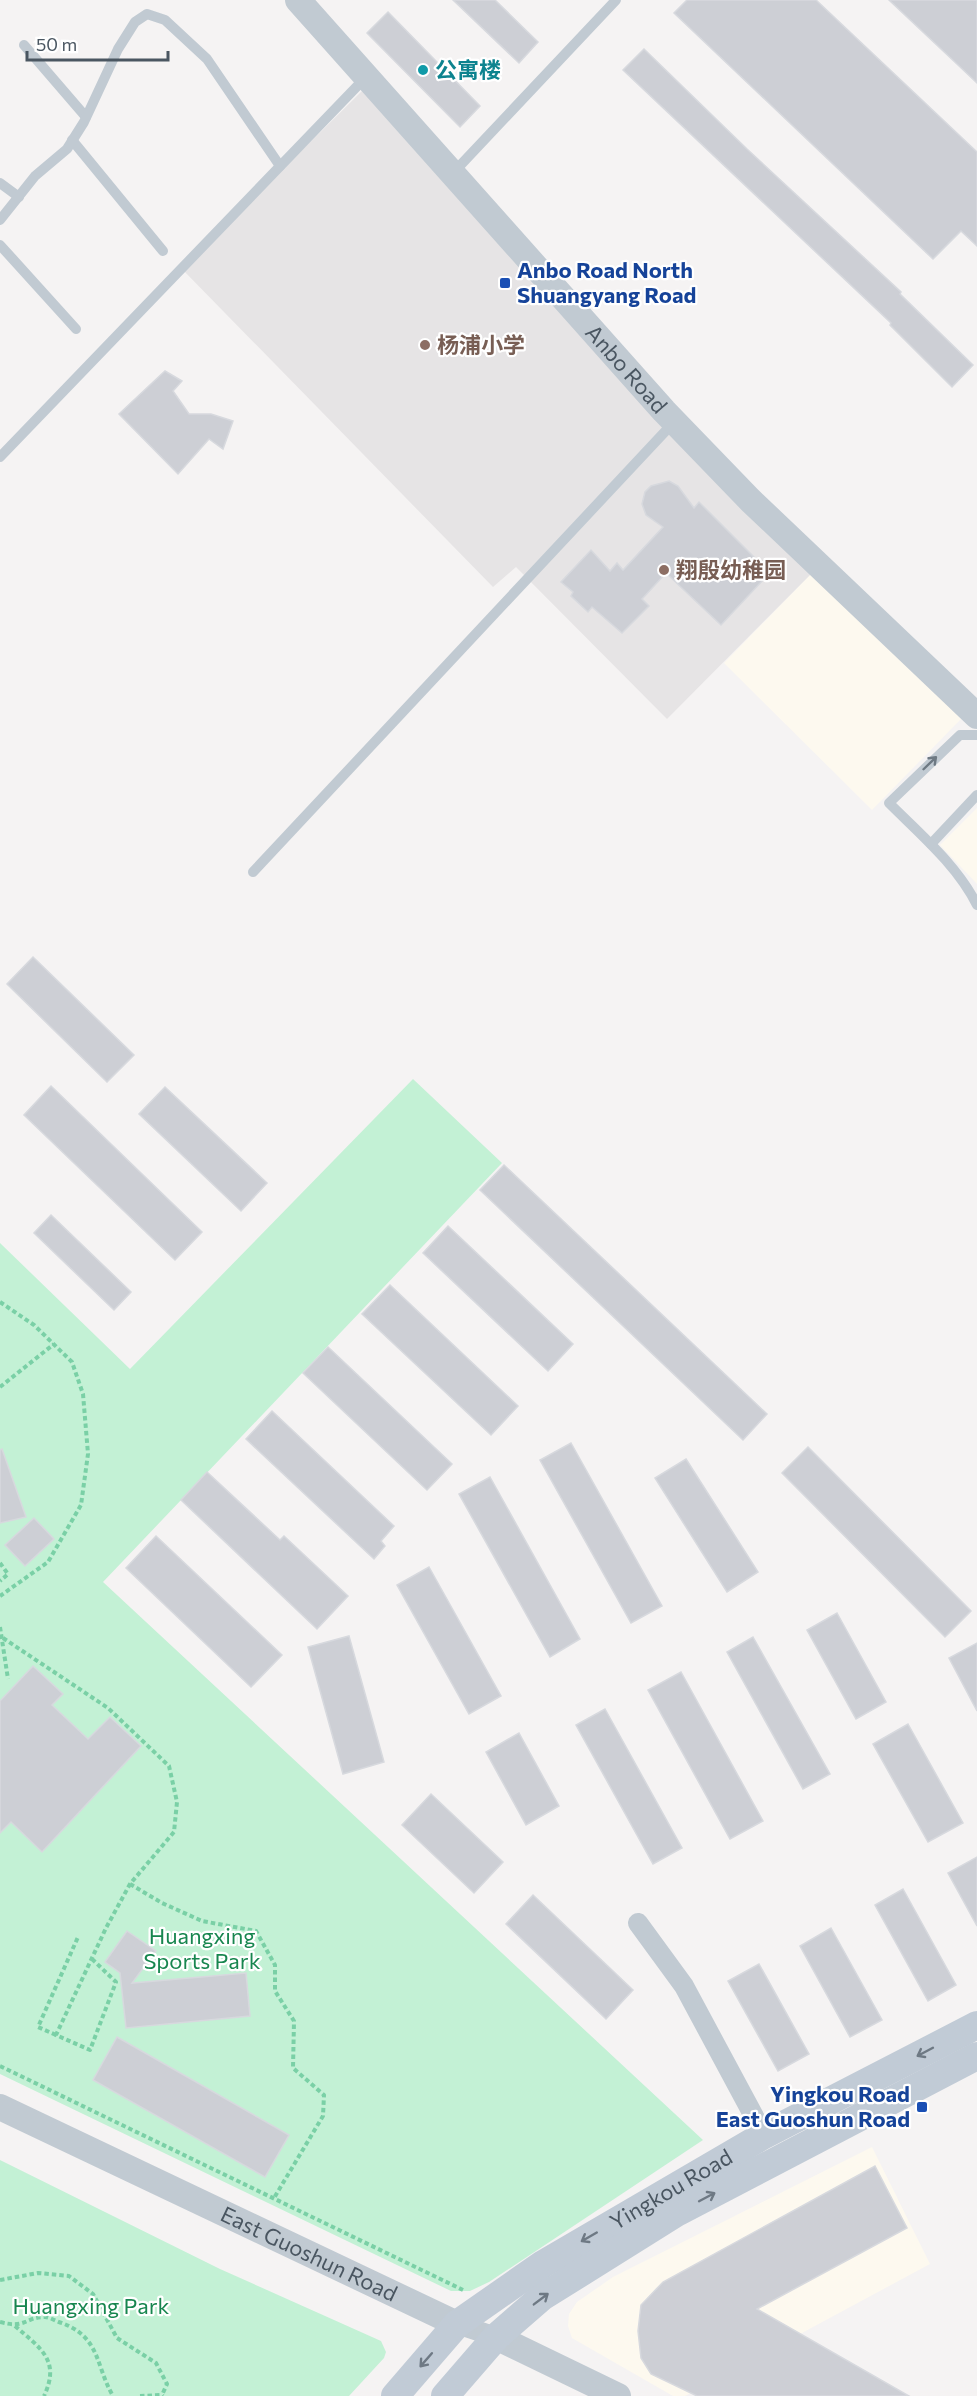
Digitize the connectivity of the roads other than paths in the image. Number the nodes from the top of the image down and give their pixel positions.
1 (298, 0) edge
2 (616, 0) edge
3 (24, 45) dead end
4 (367, 76) junction
5 (86, 117) junction
6 (72, 141) junction
7 (280, 166) junction
8 (453, 173) junction
9 (0, 183) edge
10 (19, 197) junction
11 (0, 220) edge
12 (0, 245) edge
13 (163, 251) dead end
14 (76, 329) dead end
15 (675, 422) junction
16 (0, 457) edge
17 (977, 716) edge
18 (977, 735) edge
19 (977, 795) edge
20 (931, 844) junction
21 (252, 872) dead end
22 (977, 905) edge
23 (638, 1923) dead end
24 (977, 2025) edge
25 (977, 2056) edge
26 (0, 2107) edge
27 (764, 2135) junction
28 (457, 2324) junction
29 (496, 2337) junction
30 (395, 2396) edge
31 (445, 2396) edge
32 (618, 2396) edge

1 - 4 street, Anbo Road
2 - 8 lane
3 - 5 lane
4 - 7 lane
4 - 8 street, Anbo Road
5 - 6 lane
5 - 7 lane
6 - 10 lane
6 - 13 lane
7 - 16 lane
8 - 15 street, Anbo Road
9 - 10 lane
10 - 11 lane
12 - 14 lane
15 - 17 street, Anbo Road
15 - 21 lane
20 -> 18 lane
19 - 20 lane
20 - 22 lane
23 - 27 street
24 -> 27 main road, Yingkou Road
29 -> 25 main road, Yingkou Road
26 - 28 street, East Guoshun Road
27 -> 28 main road, Yingkou Road
28 - 29 street, East Guoshun Road
28 -> 30 main road, Yingkou Road
29 - 31 main road, Yingkou Road
29 - 32 street, East Guoshun Road

